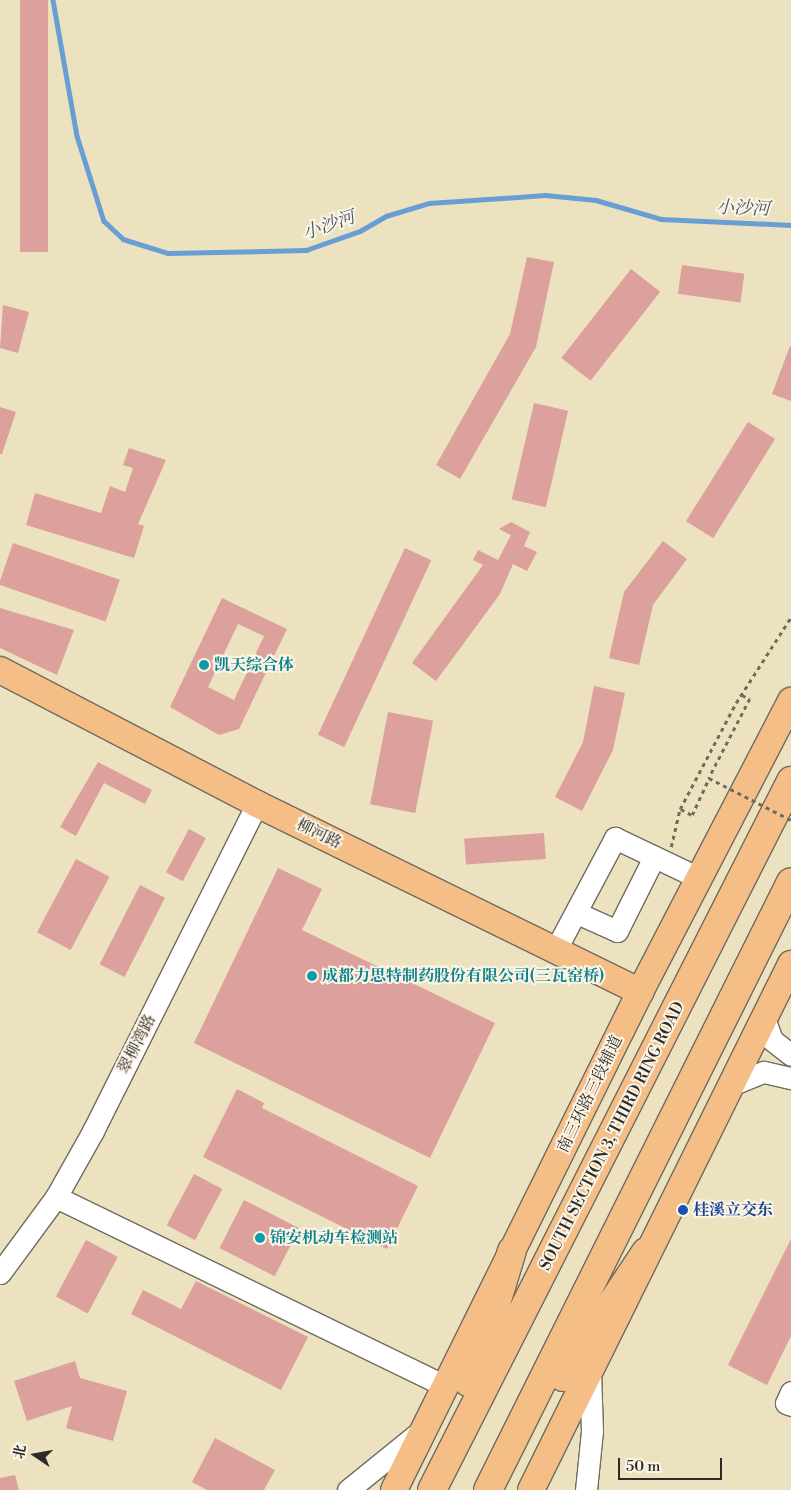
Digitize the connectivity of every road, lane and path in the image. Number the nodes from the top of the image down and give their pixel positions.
1 (791, 617) edge
2 (0, 670) edge
3 (742, 695) junction
4 (791, 701) edge
5 (709, 778) junction
6 (791, 781) edge
7 (258, 804) junction
8 (680, 809) junction
9 (791, 820) edge
10 (661, 860) junction
11 (699, 878) junction
12 (791, 882) edge
13 (577, 913) junction
14 (556, 949) junction
15 (791, 964) edge
16 (640, 992) junction
17 (764, 1018) junction
18 (791, 1055) edge
19 (791, 1078) edge
20 (732, 1085) junction
21 (56, 1197) junction
22 (512, 1251) junction
23 (646, 1252) junction
24 (0, 1273) edge
25 (590, 1372) junction
26 (446, 1386) junction
27 (791, 1392) edge
28 (791, 1405) edge
29 (426, 1426) junction
30 (348, 1490) edge
31 (394, 1490) edge
32 (414, 1490) edge
33 (432, 1490) edge
34 (488, 1490) edge
35 (505, 1490) edge
36 (531, 1490) edge
37 (586, 1490) edge

1 - 3 path
2 - 7 main road, 柳河路
3 - 5 path, bridge
3 - 8 path
4 - 11 main road, 南三环路三段辅道
5 - 8 path
5 - 9 path, bridge
6 - 33 highway, SOUTH SECTION 3, THIRD RING ROAD
7 - 14 main road, 柳河路
7 - 21 street, 翠柳湾路
8 - 10 path
10 - 11 street
10 - 13 street
10 - 13 street
11 - 16 main road, 南三环路三段辅道
12 - 34 highway
13 - 14 street
14 - 16 main road, 柳河路
15 - 17 main road
16 - 22 main road, 南三环路三段辅道
17 - 18 street
17 - 20 main road
19 - 20 street
20 - 23 main road
21 - 24 street, 翠柳湾路
21 - 26 street
22 - 26 main road, 南三环路三段辅道
22 - 32 highway
23 - 25 main road
23 - 35 highway
25 - 36 main road
25 - 37 street
26 - 29 main road, 南三环路三段辅道
27 - 28 street
29 - 30 street
29 - 31 main road, 南三环路三段辅道

